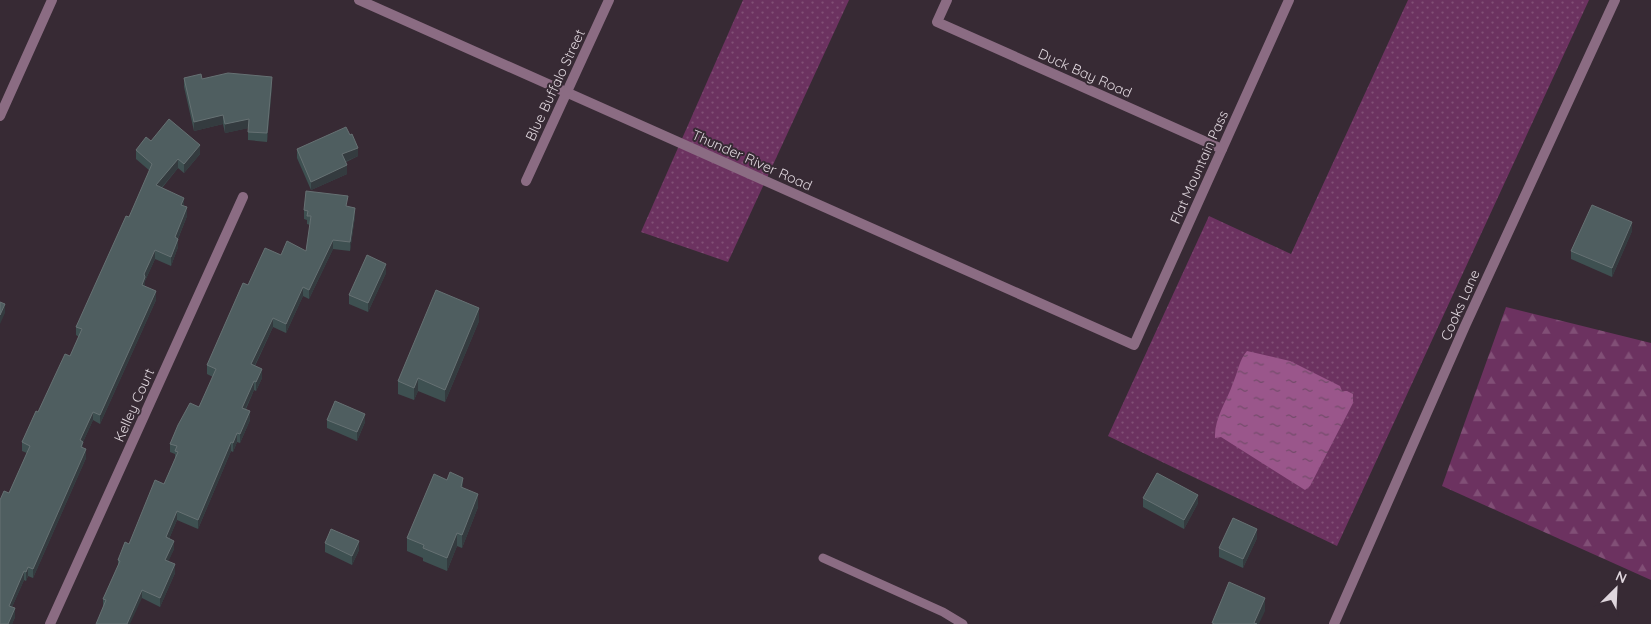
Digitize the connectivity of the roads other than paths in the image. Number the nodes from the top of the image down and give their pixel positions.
1 (52, 0) edge
2 (359, 0) edge
3 (609, 0) edge
4 (947, 0) edge
5 (1289, 0) edge
6 (1615, 0) edge
7 (567, 92) junction
8 (0, 116) edge
9 (1222, 149) junction
10 (526, 181) dead end
11 (243, 197) dead end
12 (1134, 344) joint
13 (823, 558) dead end
14 (50, 624) edge
15 (963, 624) edge
16 (1334, 624) edge

1 - 8 street
2 - 7 street, Thunder River Road
3 - 7 street, Blue Buffalo Street
4 - 9 street, Duck Bay Road
5 - 9 street, Flat Mountain Pass
6 - 16 street, Cooks Lane
7 - 10 street, Blue Buffalo Street
7 - 12 street, Thunder River Road
9 - 12 street, Flat Mountain Pass
11 - 14 street, Kelley Court
13 - 15 lane

